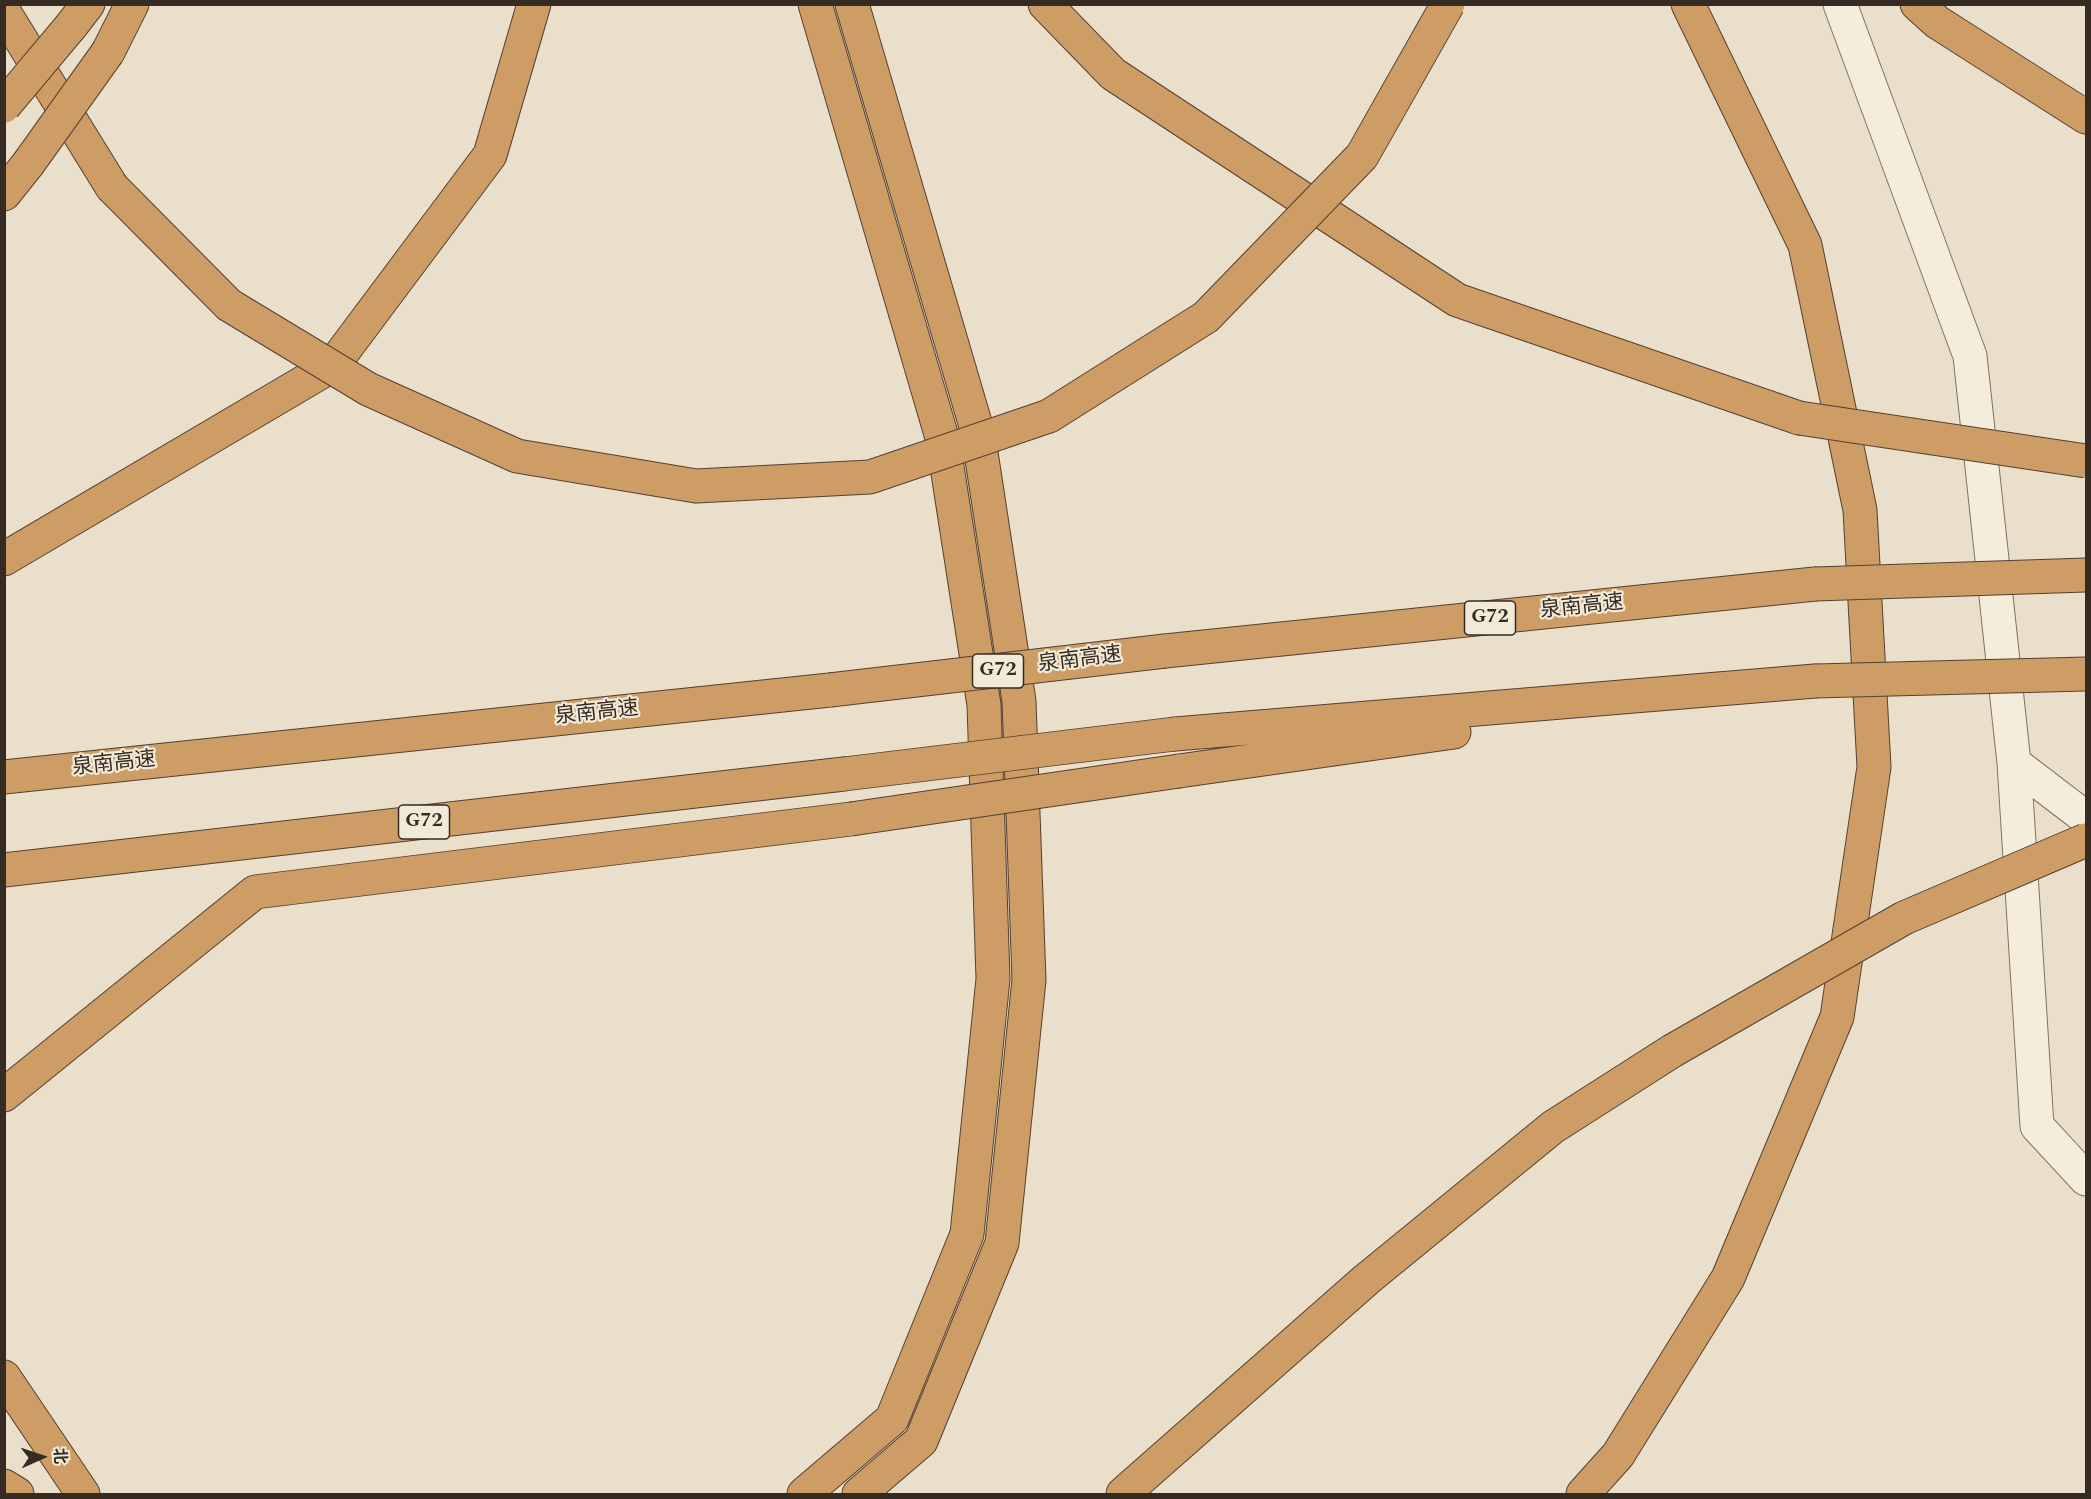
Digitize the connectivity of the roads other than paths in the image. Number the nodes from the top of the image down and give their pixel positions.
1 (132, 4) edge
2 (534, 4) edge
3 (815, 4) edge
4 (852, 4) edge
5 (1045, 4) edge
6 (1448, 4) edge
7 (1688, 4) edge
8 (1840, 4) edge
9 (4, 12) edge
10 (1927, 13) edge
11 (80, 15) edge
12 (4, 106) edge
13 (2086, 117) edge
14 (4, 194) edge
15 (2086, 461) edge
16 (4, 559) edge
17 (2086, 575) edge
18 (2086, 674) edge
19 (1779, 685) junction
20 (2014, 763) junction
21 (4, 777) edge
22 (2086, 818) edge
23 (2086, 840) edge
24 (4, 870) edge
25 (4, 1095) edge
26 (2086, 1179) edge
27 (4, 1377) edge
28 (4, 1485) edge
29 (17, 1494) edge
30 (83, 1494) edge
31 (804, 1494) edge
32 (859, 1494) edge
33 (1123, 1494) edge
34 (1583, 1494) edge

1 - 14 highway, bridge
2 - 16 highway
3 - 31 highway
4 - 32 highway
5 - 15 highway, bridge
6 - 9 highway, bridge
7 - 34 highway
8 - 20 street
10 - 13 highway
11 - 12 highway, bridge
17 - 21 highway, 泉南高速 / G72, bridge
18 - 19 highway, G72, bridge
19 - 24 highway, G72, bridge
19 - 25 highway, bridge
20 - 22 street
20 - 26 street
23 - 33 highway, bridge
27 - 30 highway
28 - 29 highway

